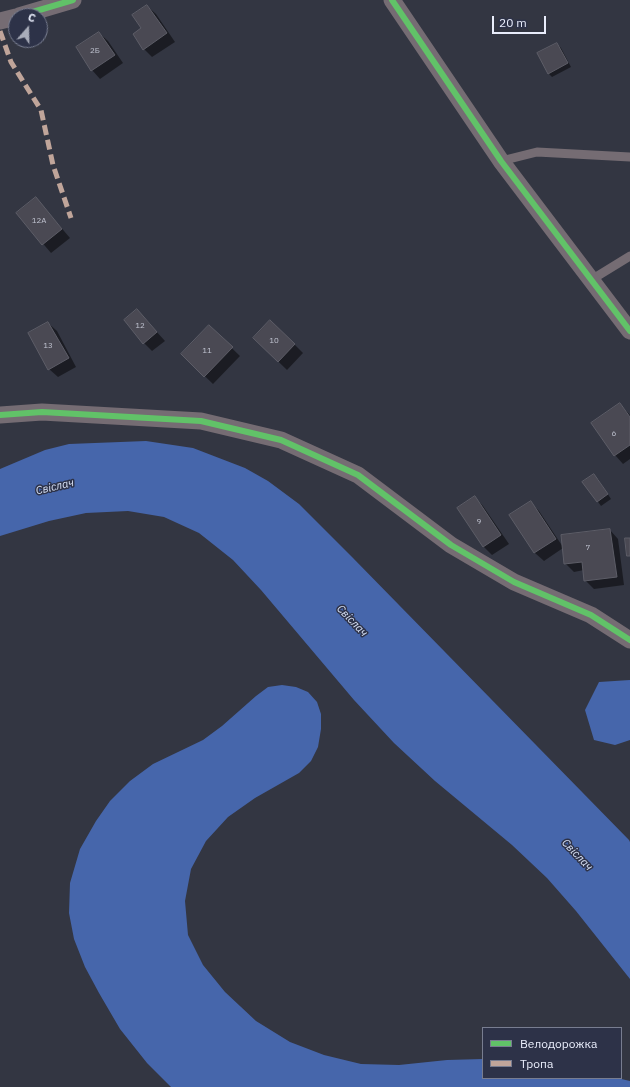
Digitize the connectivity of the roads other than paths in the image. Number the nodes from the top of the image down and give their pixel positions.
1 (73, 0) edge
2 (392, 0) edge
3 (45, 8) edge
4 (630, 157) edge
5 (502, 161) junction
6 (630, 256) edge
7 (591, 280) junction
8 (630, 331) edge
9 (0, 415) edge
10 (630, 640) edge

1 - 3 street
2 - 5 street
4 - 5 lane
5 - 7 street
6 - 7 lane
7 - 8 street
9 - 10 street

